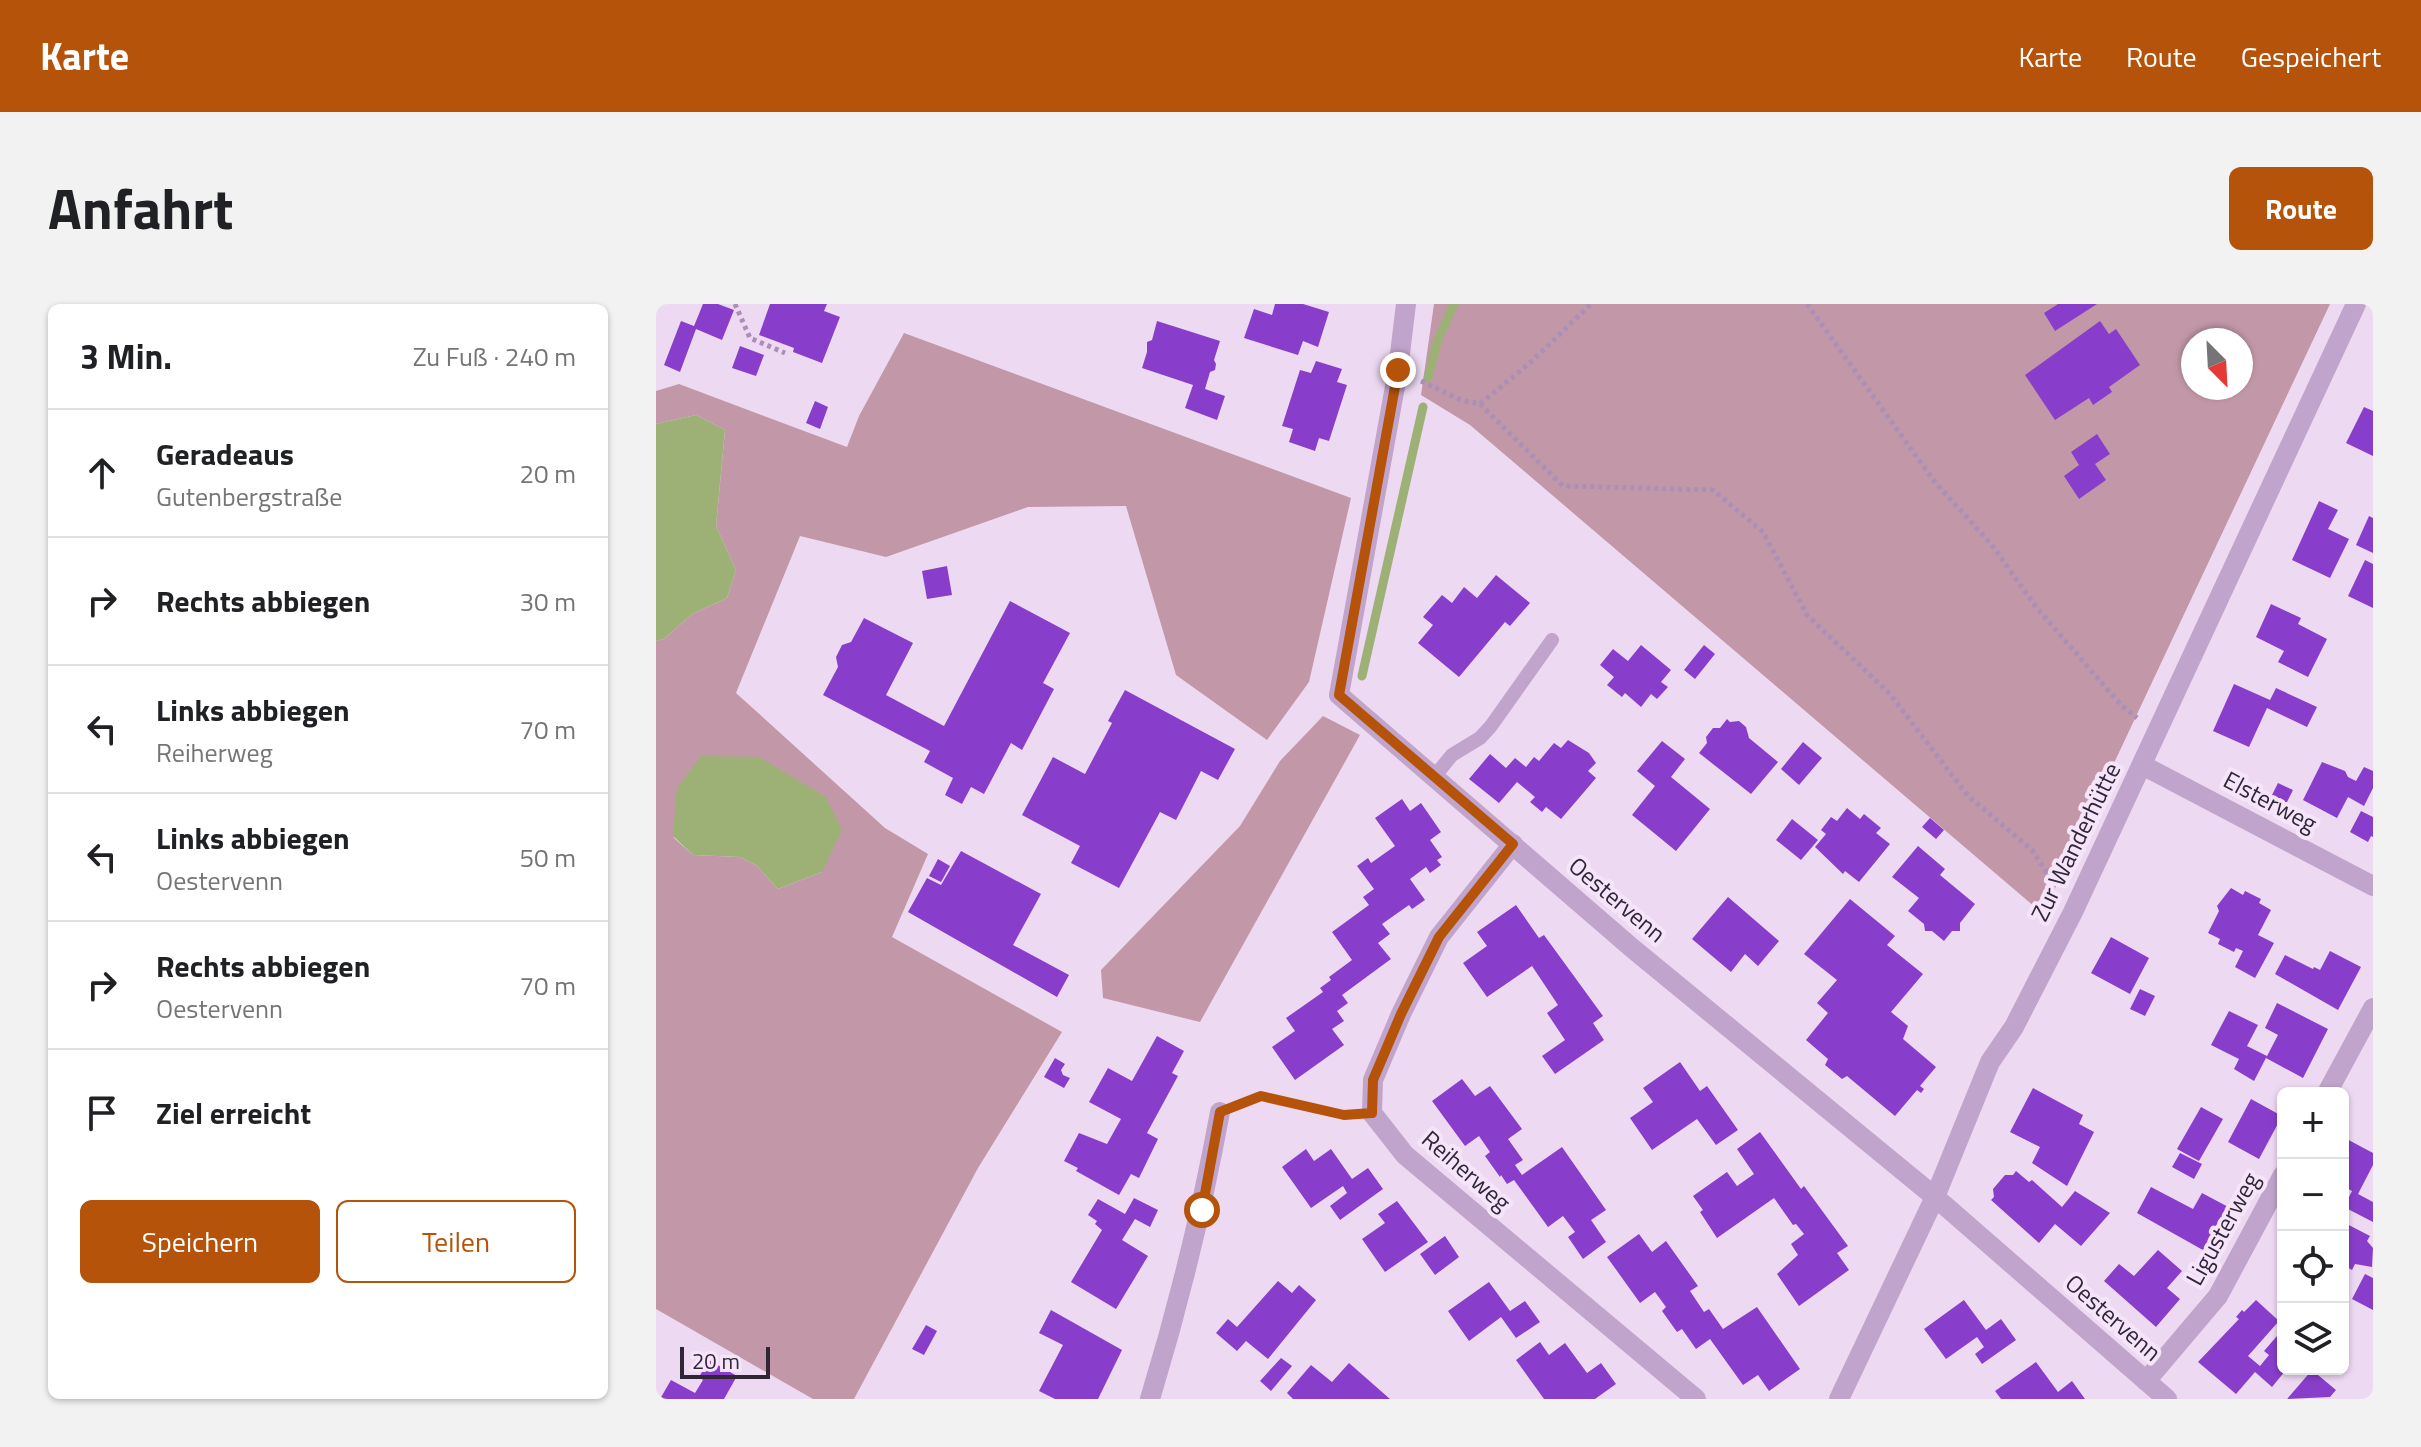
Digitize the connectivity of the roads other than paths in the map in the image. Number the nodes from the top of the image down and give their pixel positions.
1 (1406, 304) edge
2 (2356, 304) edge
3 (1552, 640) dead end
4 (2142, 765) junction
5 (1434, 777) junction
6 (1513, 844) junction
7 (2373, 886) edge
8 (2373, 1008) edge
9 (2330, 1087) edge
10 (1220, 1112) road end
11 (2277, 1186) edge
12 (1935, 1197) junction
13 (2146, 1381) junction
14 (1150, 1399) edge
15 (1696, 1399) edge
16 (1839, 1399) edge
17 (2167, 1399) edge

1 - 5 street, Oestervenn
2 - 4 street, Zur Wanderhütte
3 - 5 lane
4 - 7 street, Elsterweg
4 - 12 street, Zur Wanderhütte
5 - 6 street, Oestervenn
6 - 12 street, Oestervenn
6 - 15 street, Reiherweg
8 - 9 street
10 - 14 street
11 - 13 street, Ligusterweg
12 - 13 street, Oestervenn
12 - 16 street, Zur Wanderhütte
13 - 17 street, Oestervenn

